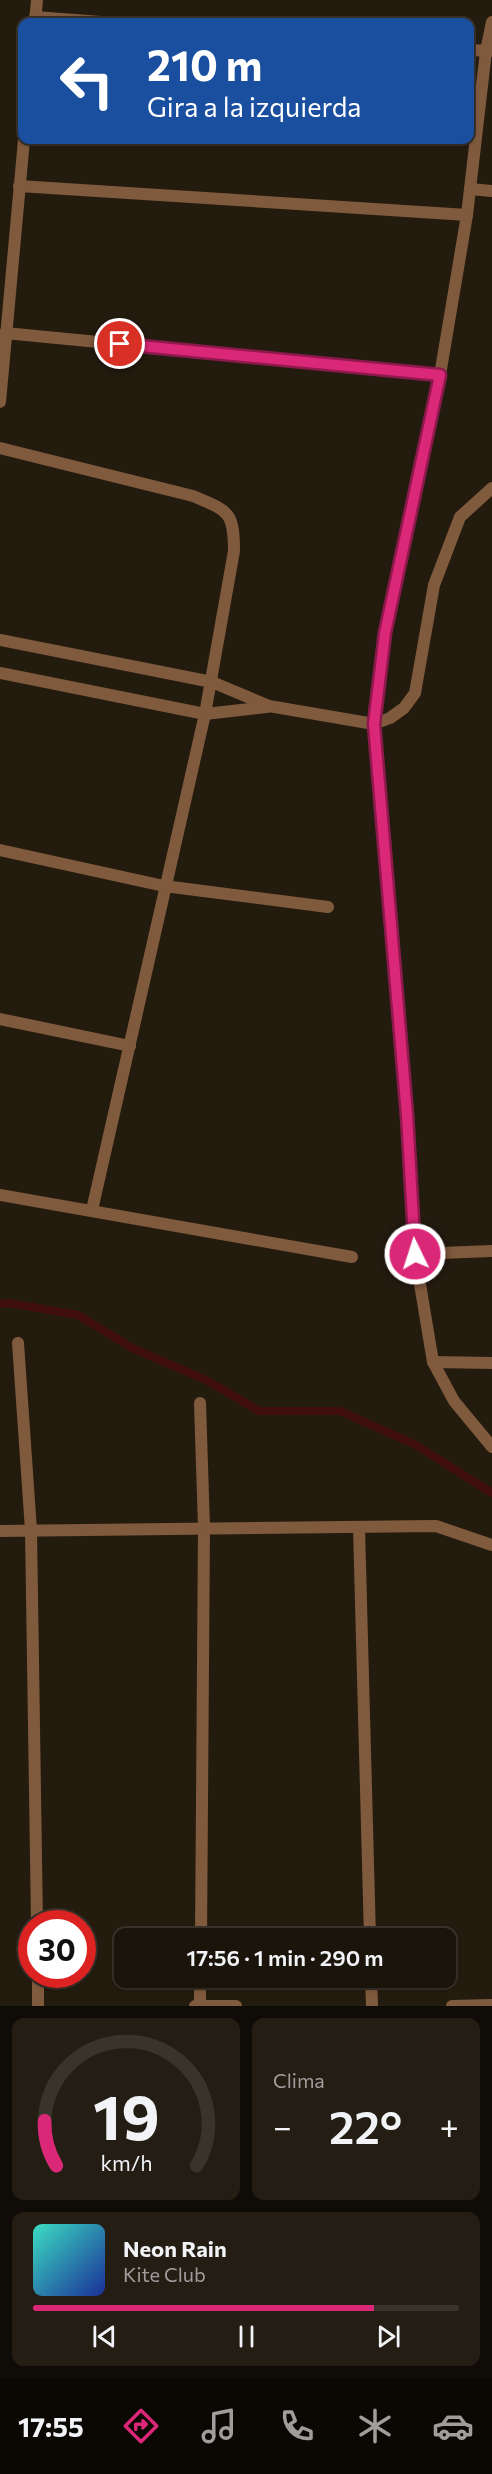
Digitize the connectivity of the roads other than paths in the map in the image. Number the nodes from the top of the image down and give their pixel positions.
1 (37, 0) edge
2 (35, 18) edge
3 (492, 22) edge
4 (474, 50) edge
5 (489, 51) edge
6 (24, 144) edge
7 (19, 186) junction
8 (470, 189) junction
9 (492, 191) edge
10 (467, 215) junction
11 (5, 333) junction
12 (440, 375) junction
13 (0, 402) edge
14 (0, 448) edge
15 (492, 488) edge
16 (0, 640) edge
17 (0, 673) edge
18 (212, 682) junction
19 (269, 706) junction
20 (205, 714) junction
21 (374, 724) junction
22 (0, 850) edge
23 (164, 886) junction
24 (328, 907) dead end
25 (0, 1019) edge
26 (130, 1047) junction
27 (0, 1195) edge
28 (92, 1210) junction
29 (492, 1251) edge
30 (415, 1254) junction
31 (352, 1257) dead end
32 (18, 1343) dead end
33 (433, 1362) junction
34 (492, 1363) edge
35 (200, 1403) dead end
36 (492, 1447) edge
37 (204, 1527) junction
38 (359, 1528) junction
39 (31, 1530) junction
40 (0, 1531) edge
41 (492, 1545) edge
42 (37, 1910) edge
43 (201, 1928) edge
44 (370, 1928) edge
45 (38, 1988) edge
46 (200, 1988) edge
47 (371, 1988) edge
48 (38, 2006) edge
49 (195, 2006) edge
50 (200, 2006) edge
51 (236, 2006) edge
52 (372, 2006) edge
53 (452, 2006) edge
54 (492, 2006) edge

1 - 2 street
3 - 5 street
4 - 5 street
5 - 8 street
6 - 7 street
7 - 10 street
7 - 11 street
8 - 9 street
8 - 10 street
10 - 12 street
11 - 12 street
11 - 13 street
12 - 21 street
14 - 18 street
15 - 21 street
16 - 18 street
17 - 20 street
18 - 19 street
18 - 20 street
19 - 20 street
19 - 21 street
20 - 23 street
21 - 30 street
22 - 23 street
23 - 24 street
23 - 26 street
25 - 26 street
26 - 28 street
27 - 28 street
28 - 31 street
29 - 30 street
30 - 33 street
32 - 39 street
33 - 34 street
33 - 36 street
35 - 37 street
37 - 38 street
37 - 39 street
37 - 43 street
38 - 41 street
38 - 44 street
39 - 40 street
39 - 42 street
45 - 48 street
46 - 50 street
47 - 52 street
49 - 50 street
50 - 51 street
53 - 54 street

